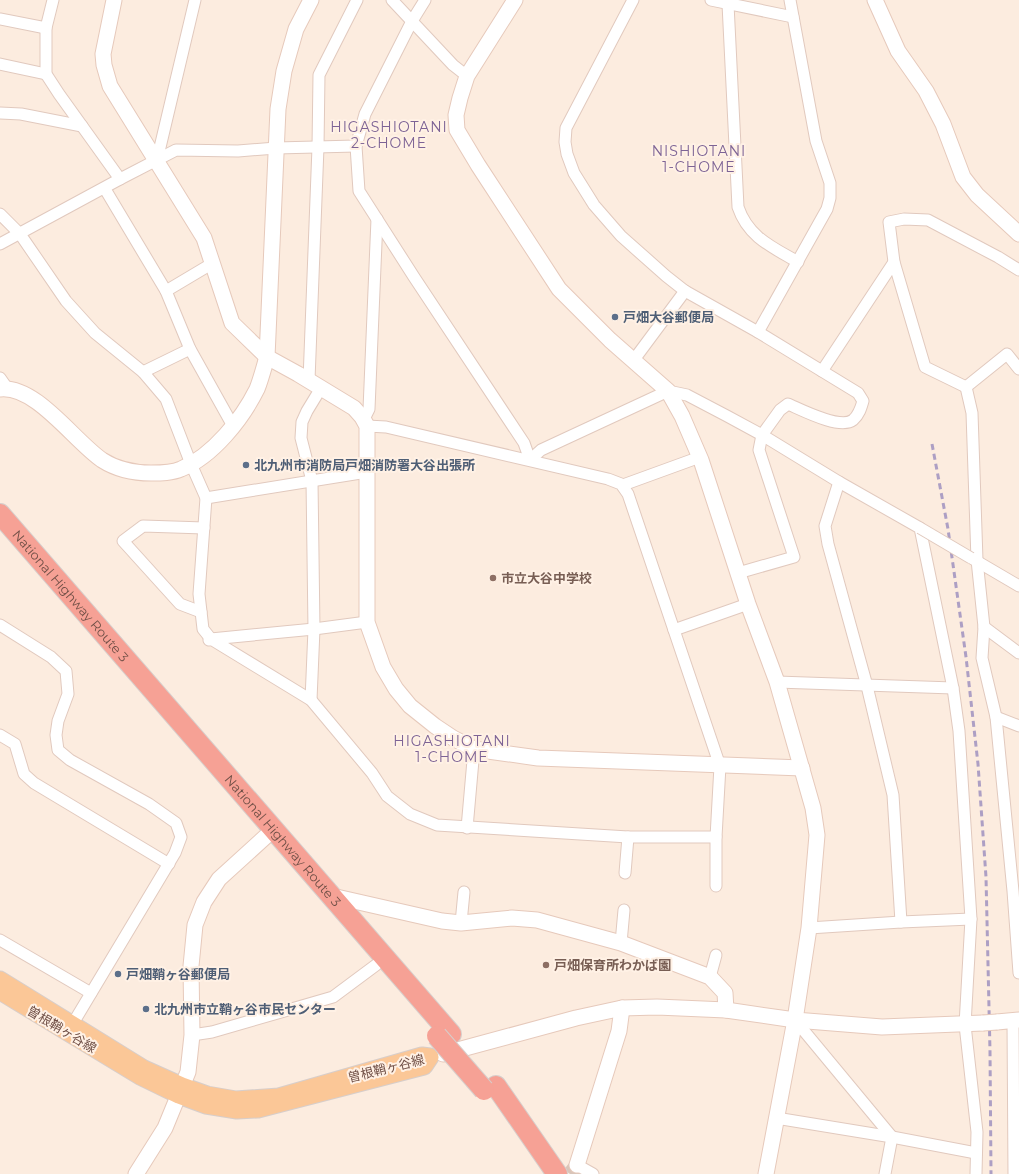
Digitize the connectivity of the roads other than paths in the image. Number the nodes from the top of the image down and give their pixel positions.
1 (53, 0) edge
2 (114, 0) edge
3 (195, 0) edge
4 (311, 0) edge
5 (357, 0) edge
6 (392, 0) edge
7 (425, 0) edge
8 (515, 0) edge
9 (633, 0) edge
10 (711, 0) edge
11 (790, 0) edge
12 (875, 0) edge
13 (728, 4) junction
14 (793, 18) junction
15 (0, 19) edge
16 (412, 21) junction
17 (46, 28) junction
18 (0, 64) edge
19 (46, 74) junction
20 (467, 76) junction
21 (0, 113) edge
22 (82, 126) junction
23 (356, 146) junction
24 (318, 147) junction
25 (276, 148) junction
26 (157, 160) junction
27 (120, 179) junction
28 (104, 188) junction
29 (0, 214) edge
30 (377, 219) junction
31 (20, 234) junction
32 (1019, 234) edge
33 (0, 244) edge
34 (798, 262) junction
35 (894, 262) junction
36 (213, 263) junction
37 (1019, 270) edge
38 (685, 291) junction
39 (166, 292) junction
40 (758, 332) junction
41 (190, 349) junction
42 (267, 357) junction
43 (633, 361) junction
44 (1019, 369) edge
45 (822, 371) junction
46 (143, 372) junction
47 (315, 384) junction
48 (2, 385) edge
49 (966, 387) junction
50 (668, 391) junction
51 (365, 422) junction
52 (233, 426) junction
53 (762, 435) junction
54 (700, 457) junction
55 (530, 460) junction
56 (191, 464) junction
57 (368, 472) junction
58 (312, 481) junction
59 (839, 482) junction
60 (623, 486) junction
61 (206, 498) junction
62 (0, 514) edge
63 (0, 528) edge
64 (204, 528) junction
65 (920, 528) junction
66 (974, 559) junction
67 (738, 573) junction
68 (1019, 586) edge
69 (748, 604) junction
70 (201, 612) junction
71 (367, 622) junction
72 (0, 625) edge
73 (984, 626) junction
74 (314, 629) junction
75 (674, 630) junction
76 (209, 640) junction
77 (1019, 653) edge
78 (777, 682) junction
79 (867, 686) junction
80 (953, 688) junction
81 (311, 700) junction
82 (996, 717) junction
83 (1019, 726) edge
84 (0, 735) edge
85 (474, 749) junction
86 (720, 766) junction
87 (802, 768) junction
88 (467, 828) junction
89 (270, 832) junction
90 (628, 837) junction
91 (716, 837) junction
92 (169, 864) junction
93 (626, 874) dead end
94 (716, 886) dead end
95 (1016, 891) edge
96 (464, 892) dead end
97 (332, 896) junction
98 (624, 910) dead end
99 (971, 919) junction
100 (901, 922) junction
101 (461, 923) junction
102 (809, 928) junction
103 (0, 940) edge
104 (620, 943) junction
105 (716, 955) dead end
106 (376, 965) junction
107 (1019, 972) edge
108 (710, 977) junction
109 (0, 980) edge
110 (0, 991) edge
111 (91, 993) junction
112 (622, 1008) junction
113 (726, 1010) junction
114 (795, 1020) junction
115 (1016, 1020) edge
116 (965, 1025) junction
117 (70, 1028) junction
118 (192, 1035) junction
119 (444, 1035) junction
120 (430, 1057) joint
121 (490, 1088) junction
122 (180, 1090) junction
123 (776, 1118) junction
124 (892, 1137) junction
125 (976, 1153) junction
126 (577, 1165) joint
127 (136, 1174) edge
128 (546, 1174) edge
129 (557, 1174) edge
130 (593, 1174) edge
131 (766, 1174) edge
132 (885, 1174) edge
133 (976, 1174) edge
134 (1014, 1174) edge

1 - 17 street
2 - 26 street
3 - 26 street
4 - 25 street
5 - 24 street
6 - 16 street
7 - 16 street
8 - 20 street
9 - 38 street
10 - 13 street
11 - 14 street
12 - 32 street
13 - 14 street
13 - 34 street
14 - 34 street
15 - 17 street
16 - 20 street
16 - 23 street
17 - 19 street
18 - 19 street
19 - 22 street
20 - 43 street
21 - 22 street
22 - 27 street
23 - 24 street
23 - 30 street
24 - 25 street
24 - 47 street
25 - 26 street
25 - 42 street
26 - 27 street
26 - 36 street
27 - 28 street
28 - 31 street
28 - 39 street
29 - 31 street
30 - 51 street
30 - 55 street
31 - 33 street
31 - 46 street
34 - 40 street
35 - 37 street
35 - 45 street
35 - 49 street
36 - 39 street
36 - 42 street
38 - 40 street
38 - 43 street
39 - 41 street
40 - 45 street
41 - 46 street
41 - 52 street
42 - 47 street
42 - 52 street
43 - 50 street
44 - 49 street
45 - 53 street
46 - 56 street
47 - 51 street
47 - 58 street
48 - 56 street
49 - 66 street
50 - 53 street
50 - 54 street
50 - 55 street
51 - 55 street
51 - 57 street
52 - 56 street
53 - 59 street
53 - 67 street
54 - 60 street
54 - 67 street
55 - 60 street
56 - 61 street
57 - 58 street
57 - 71 street
58 - 61 street
58 - 74 street
59 - 65 street
59 - 79 street
60 - 75 street
61 - 64 street
62 - 89 highway, National Highway Route 3
63 - 89 highway, National Highway Route 3
64 - 70 street
64 - 70 street
65 - 66 street, bridge
65 - 80 street
66 - 68 street
66 - 73 street
67 - 69 street
69 - 75 street
69 - 78 street
70 - 76 street
71 - 74 street
71 - 85 street
72 - 92 street
73 - 77 street
73 - 82 street
74 - 76 street
74 - 81 street
75 - 86 street
76 - 81 street
78 - 79 street
78 - 87 street
79 - 80 street
79 - 100 street
80 - 99 street
81 - 88 street
82 - 83 street
82 - 95 street
84 - 92 street
85 - 86 street
85 - 88 street
86 - 87 street
86 - 91 street
87 - 102 street
88 - 90 street
89 - 97 highway, National Highway Route 3
89 - 106 highway, National Highway Route 3
89 - 118 street
90 - 91 street
90 - 93 street
91 - 94 street
92 - 111 street
95 - 107 street
96 - 101 street
97 - 101 street
97 - 119 highway, National Highway Route 3
98 - 104 street
99 - 100 street
99 - 116 street
100 - 102 street
101 - 104 street
102 - 114 street
103 - 111 street
104 - 108 street
105 - 108 street
106 - 118 street
106 - 119 highway, National Highway Route 3
108 - 113 street
109 - 117 main road, 曽根鞘ヶ谷線
110 - 117 main road, 曽根鞘ヶ谷線
111 - 117 street
112 - 113 street
112 - 120 street
112 - 126 street
113 - 114 street
114 - 116 street
114 - 123 street
114 - 124 street
115 - 116 street
115 - 134 street
116 - 125 street
117 - 122 main road, 曽根鞘ヶ谷線
118 - 122 street
119 - 121 highway, National Highway Route 3, bridge
120 - 122 main road, 曽根鞘ヶ谷線
121 - 128 highway, National Highway Route 3
121 - 129 highway, National Highway Route 3
122 - 127 street
123 - 124 street
123 - 131 street
124 - 125 street
124 - 132 street
125 - 133 street
126 - 130 street

